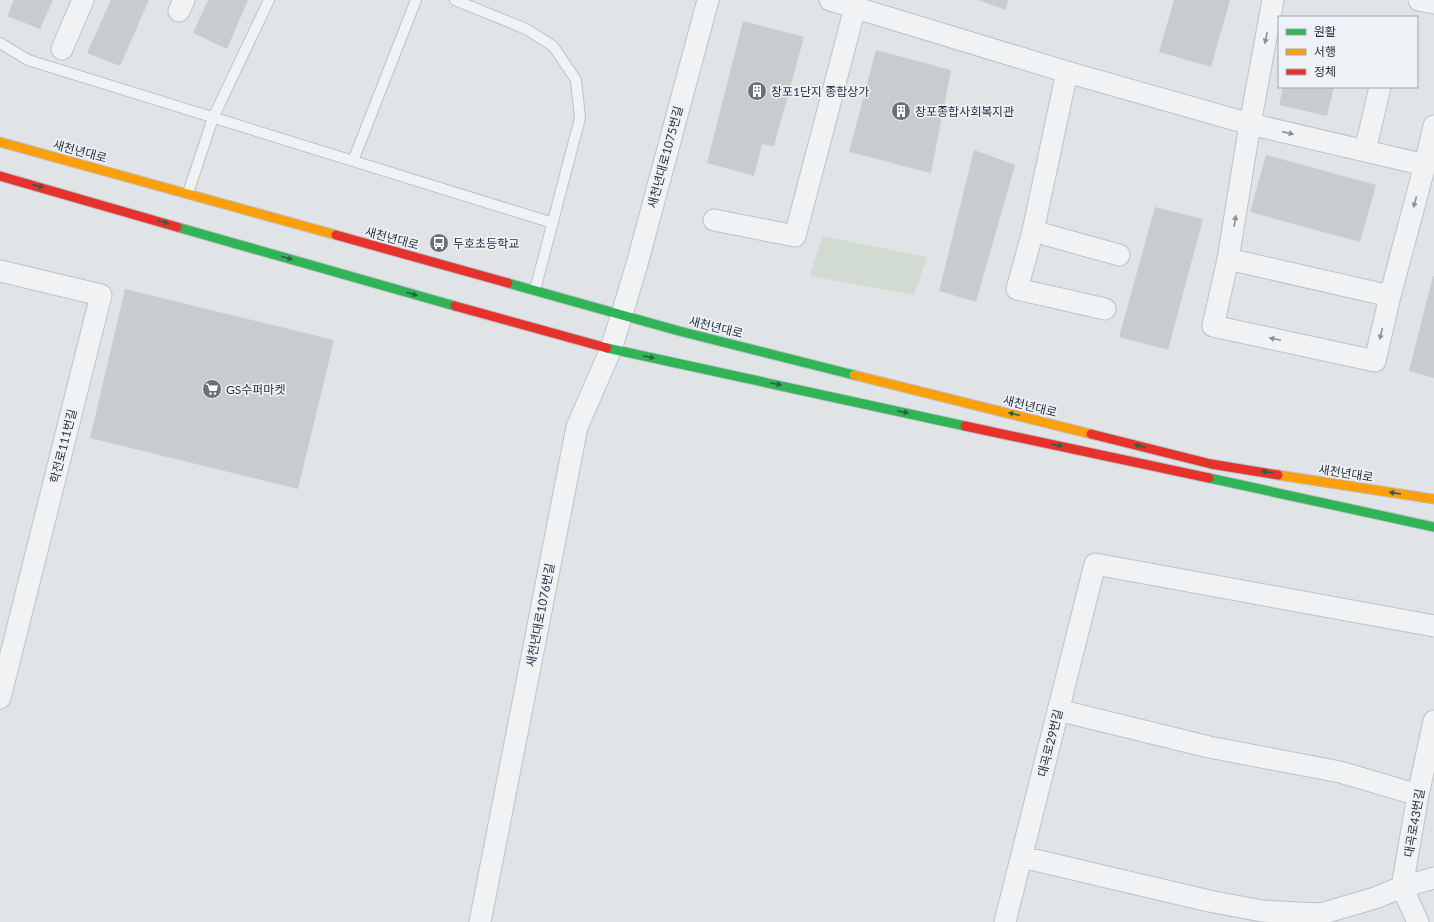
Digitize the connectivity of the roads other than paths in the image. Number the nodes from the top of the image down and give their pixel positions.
1 (83, 0) edge
2 (268, 0) edge
3 (416, 0) edge
4 (455, 0) edge
5 (708, 0) edge
6 (830, 0) edge
7 (1274, 0) edge
8 (1419, 0) edge
9 (856, 3) edge
10 (1434, 3) edge
11 (0, 43) edge
12 (62, 49) dead end
13 (1067, 72) junction
14 (1380, 88) edge
15 (213, 118) junction
16 (1250, 124) junction
17 (1434, 126) edge
18 (0, 142) edge
19 (1365, 151) junction
20 (353, 161) junction
21 (1426, 165) junction
22 (0, 176) edge
23 (188, 194) junction
24 (714, 220) dead end
25 (553, 223) junction
26 (1033, 231) junction
27 (1119, 255) dead end
28 (1228, 259) junction
29 (0, 271) edge
30 (535, 290) junction
31 (1390, 296) junction
32 (1105, 309) dead end
33 (622, 314) junction
34 (611, 349) junction
35 (1434, 499) edge
36 (1434, 527) edge
37 (1434, 626) edge
38 (3, 674) edge
39 (0, 698) edge
40 (1058, 710) junction
41 (1434, 721) edge
42 (1418, 795) junction
43 (1022, 857) junction
44 (1434, 878) edge
45 (1402, 887) junction
46 (480, 922) edge
47 (1005, 922) edge
48 (1418, 922) edge

1 - 12 street
2 - 15 lane
3 - 20 lane
4 - 25 lane
5 - 33 street, 새천년대로1075번길
6 - 9 street
7 -> 16 street
8 - 10 street
9 - 13 street
9 - 24 street
11 - 15 lane
13 - 16 street
13 - 26 street
14 - 19 street
15 - 20 lane
15 - 23 lane
16 -> 19 street
28 -> 16 street
17 - 21 street
18 - 23 main road, 새천년대로
19 - 21 street
20 - 25 lane
21 -> 31 street
22 -> 34 main road
23 - 30 main road, 새천년대로
25 - 30 lane
26 - 27 street
26 - 32 street
28 - 31 street
31 -> 28 street
29 - 38 street, 학전로111번길
30 - 33 main road, 새천년대로
33 - 34 street, 새천년대로1076번길
35 -> 33 main road, 새천년대로
34 -> 36 main road
34 - 46 street, 새천년대로1076번길
37 - 40 street, 대곡로29번길
38 - 39 street, 학전로111번길
40 - 42 street
40 - 43 street, 대곡로29번길
41 - 42 street, 대곡로43번길
42 - 45 street, 대곡로43번길
43 - 45 street
43 - 47 street, 대곡로29번길
44 - 45 street
45 - 48 street

